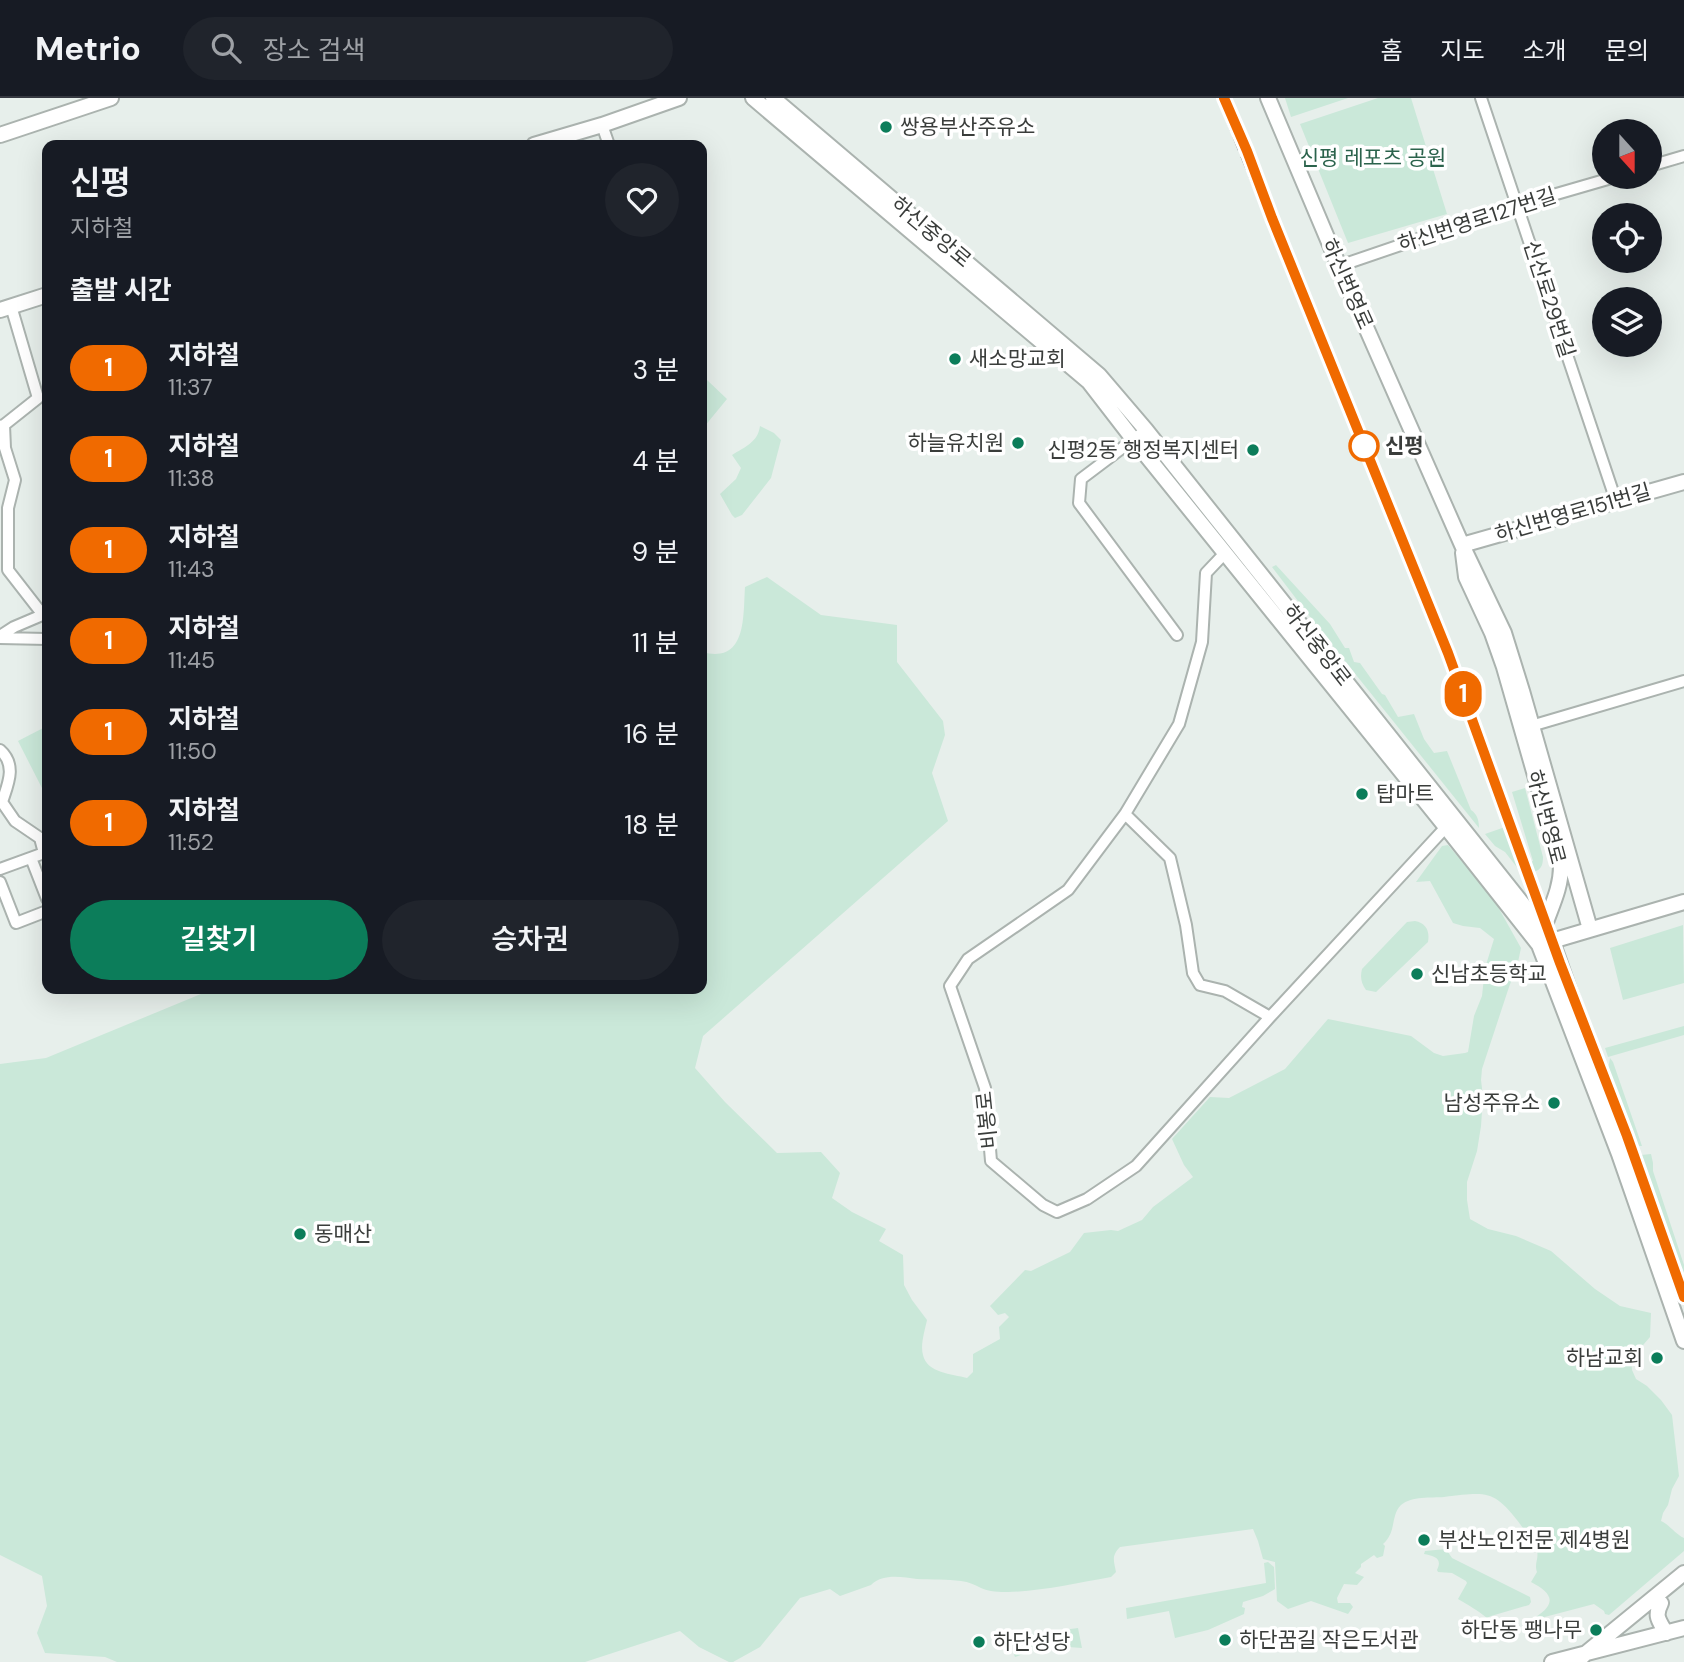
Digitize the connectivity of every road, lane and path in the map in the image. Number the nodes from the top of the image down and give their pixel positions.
1 (111, 98) edge
2 (679, 98) edge
3 (753, 98) edge
4 (773, 98) edge
5 (1268, 98) edge
6 (1481, 98) edge
7 (602, 125) junction
8 (0, 135) edge
9 (551, 140) edge
10 (607, 140) edge
11 (1684, 156) edge
12 (1662, 162) edge
13 (1592, 184) edge
14 (1517, 206) junction
15 (1339, 266) junction
16 (42, 297) edge
17 (5, 308) edge
18 (1094, 378) junction
19 (2, 426) edge
20 (1146, 430) junction
21 (1133, 439) junction
22 (1684, 482) edge
23 (1616, 501) junction
24 (1462, 545) junction
25 (1230, 547) junction
26 (42, 610) edge
27 (42, 615) edge
28 (1177, 635) dead end
29 (0, 637) edge
30 (42, 639) edge
31 (1684, 681) edge
32 (1527, 728) junction
33 (0, 750) edge
34 (1125, 814) junction
35 (1451, 823) junction
36 (42, 846) edge
37 (42, 854) edge
38 (32, 858) junction
39 (1571, 868) junction
40 (0, 869) edge
41 (0, 882) edge
42 (42, 885) edge
43 (1684, 902) edge
44 (1684, 909) edge
45 (42, 913) edge
46 (1590, 929) junction
47 (1546, 944) junction
48 (1270, 1017) junction
49 (1626, 1159) junction
50 (1684, 1314) edge
51 (1684, 1341) edge
52 (1684, 1573) edge
53 (1684, 1585) edge
54 (1661, 1603) junction
55 (1684, 1628) edge
56 (1666, 1633) junction
57 (1607, 1647) junction
58 (1585, 1659) edge
59 (1552, 1662) edge

1 - 8 street
2 - 7 street
3 - 18 street
4 - 18 street, 하신중앙로
5 - 15 street, 하신번영로
6 - 14 street, 신산로29번길
7 - 9 street
7 - 10 street
11 - 12 street
13 - 14 street, 하신번영로127번길
14 - 15 street, 하신번영로127번길
14 - 23 street, 신산로29번길
15 - 24 street, 하신번영로
16 - 17 street
17 - 19 street
18 - 20 street, 하신중앙로
18 - 21 street
19 - 26 street
20 - 21 street
20 - 25 street, 하신중앙로
21 - 25 street
21 - 28 street
22 - 23 street, 하신번영로151번길
23 - 24 street, 하신번영로151번길
24 - 32 street, 하신번영로
25 - 34 street, 비봉로
25 - 35 street
27 - 29 street
29 - 30 street
31 - 32 street
32 - 39 street, 하신번영로
32 - 47 street, 하신번영로
33 - 36 street
34 - 48 street
34 - 48 street, 비봉로
35 - 47 street
35 - 48 street, 비봉로
37 - 38 street
38 - 40 street
38 - 42 street
39 - 46 street, 하신번영로
39 - 47 street
41 - 45 street
43 - 46 street
44 - 47 street
46 - 47 street
47 - 49 street
49 - 50 street
49 - 51 street
52 - 58 street
53 - 54 street
54 - 56 street
54 - 57 street
55 - 56 street
56 - 57 street
57 - 58 street
58 - 59 street

